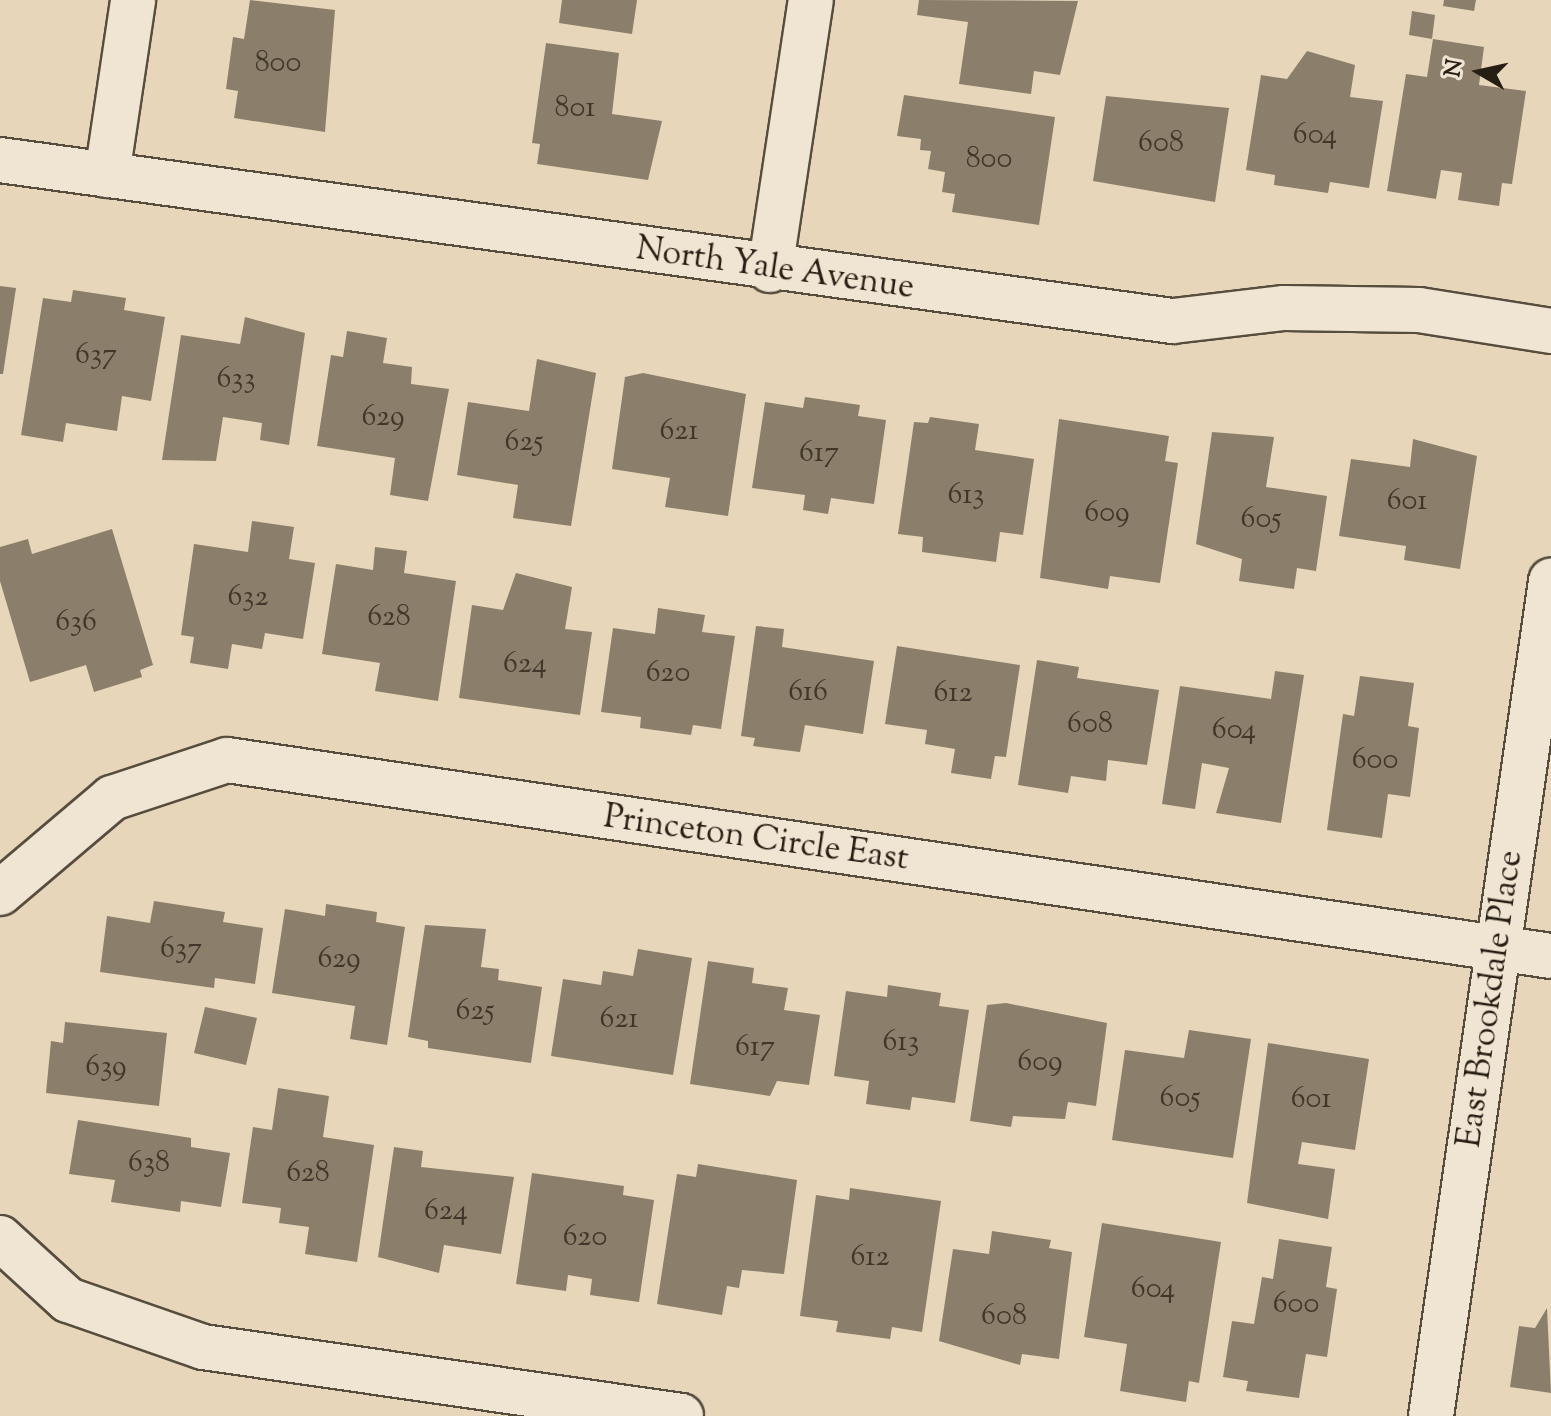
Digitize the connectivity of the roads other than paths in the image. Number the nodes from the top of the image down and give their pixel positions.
1 (133, 0) edge
2 (811, 0) edge
3 (0, 160) edge
4 (107, 175) junction
5 (770, 270) junction
6 (1551, 331) edge
7 (1551, 581) edge
8 (0, 893) edge
9 (1498, 949) junction
10 (1551, 956) edge
11 (0, 1238) edge
12 (681, 1416) edge
13 (1431, 1416) edge

1 - 4 street
2 - 5 street
3 - 4 street, North Yale Avenue
4 - 5 street, North Yale Avenue
5 - 6 street, North Yale Avenue
7 - 9 street, East Brookdale Place
8 - 9 street, Princeton Circle East
9 - 10 street, Princeton Circle East
9 - 13 street, East Brookdale Place
11 - 12 street

